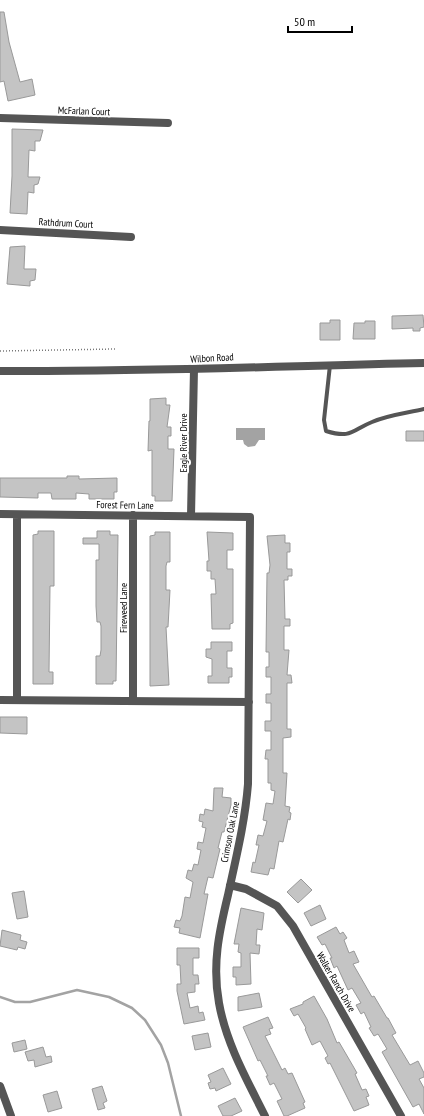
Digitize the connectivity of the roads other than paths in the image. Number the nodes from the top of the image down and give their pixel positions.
1 (0, 118) edge
2 (168, 123) dead end
3 (0, 230) edge
4 (131, 236) dead end
5 (424, 363) edge
6 (330, 365) junction
7 (194, 369) junction
8 (0, 371) edge
9 (424, 410) edge
10 (0, 514) edge
11 (17, 515) junction
12 (134, 515) junction
13 (191, 516) junction
14 (250, 517) joint
15 (0, 700) edge
16 (17, 700) junction
17 (133, 701) junction
18 (249, 702) junction
19 (230, 885) junction
20 (0, 1086) edge
21 (11, 1116) edge
22 (265, 1116) edge
23 (401, 1116) edge

1 - 2 street, McFarlan Court
3 - 4 street, Rathdrum Court
5 - 6 street, Wilbon Road
6 - 7 street, Wilbon Road
6 - 9 lane
7 - 8 street, Wilbon Road
7 - 13 street, Eagle River Drive
10 - 11 street, Forest Fern Lane
11 - 12 street, Forest Fern Lane
11 - 16 street
12 - 13 street, Forest Fern Lane
12 - 17 street, Fireweed Lane
13 - 14 street, Forest Fern Lane
14 - 18 street, Crimson Oak Lane
15 - 16 street
16 - 17 street
17 - 18 street
18 - 19 street, Crimson Oak Lane
19 - 22 street, Crimson Oak Lane
19 - 23 street, Walker Ranch Drive
20 - 21 street

